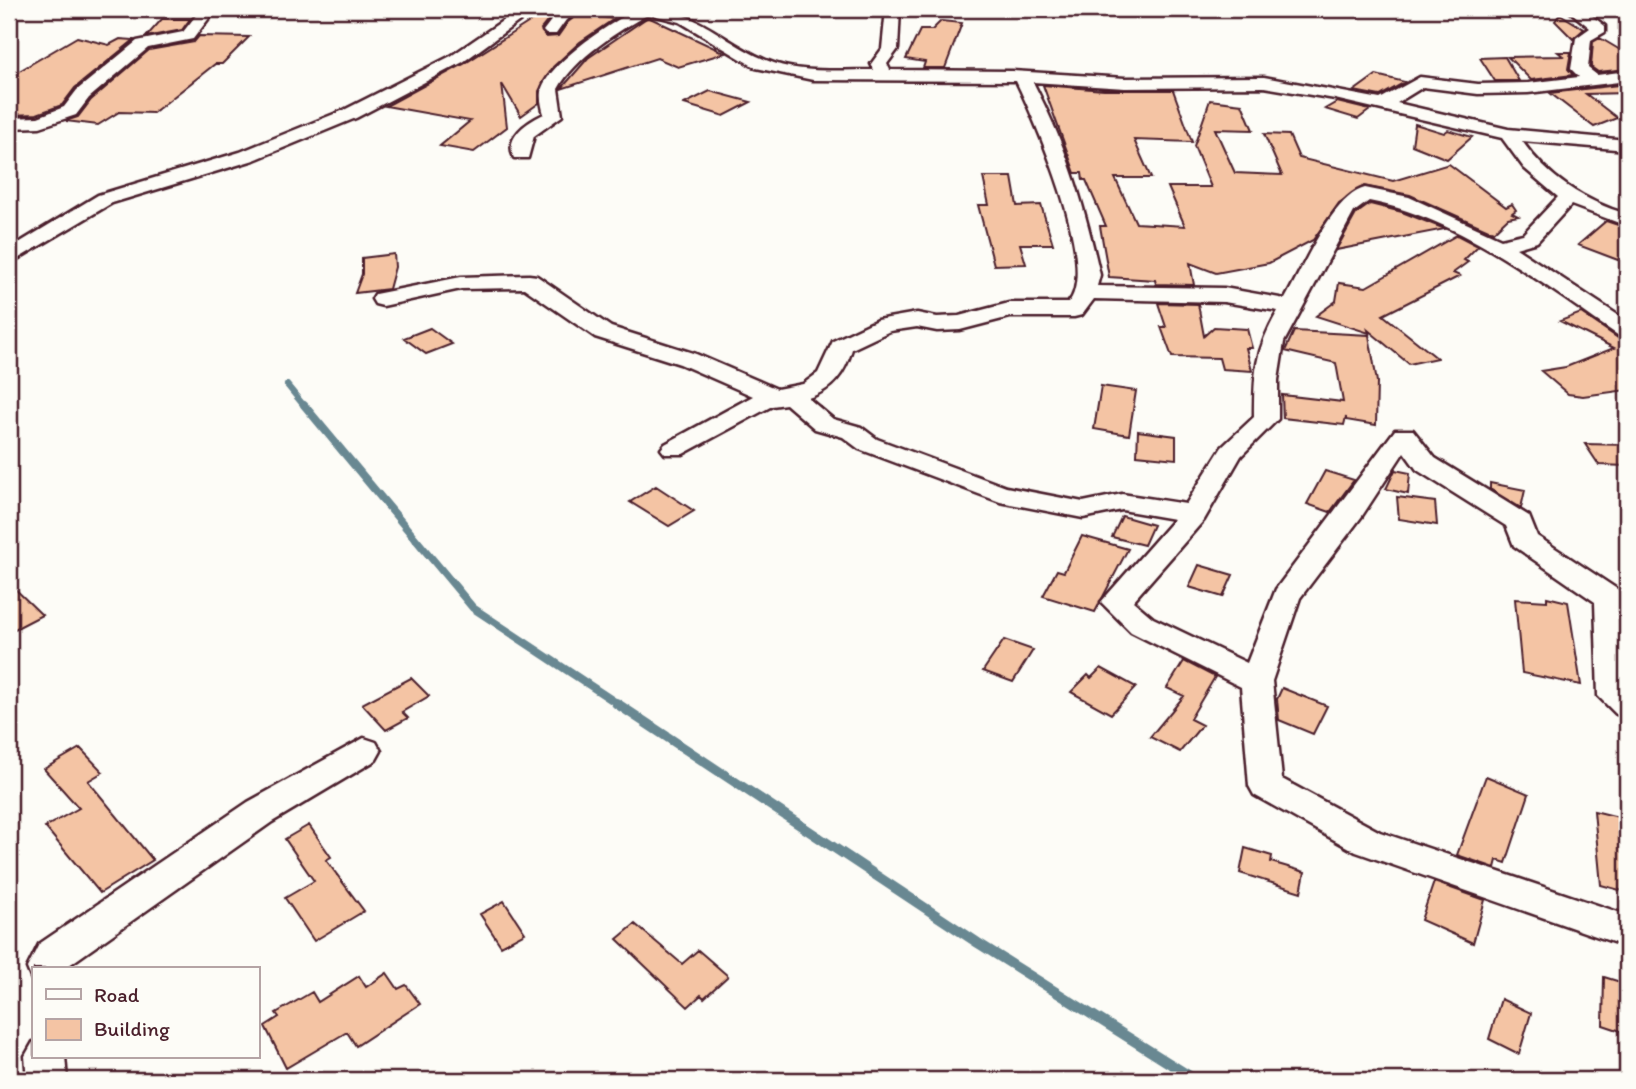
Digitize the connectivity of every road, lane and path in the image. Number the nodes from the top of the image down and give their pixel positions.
1 (209, 9) edge
2 (529, 9) edge
3 (575, 9) edge
4 (648, 9) edge
5 (892, 9) edge
6 (1574, 9) edge
7 (551, 31) dead end
8 (883, 74) junction
9 (1627, 76) edge
10 (1023, 79) junction
11 (1595, 81) junction
12 (1382, 105) junction
13 (9, 123) edge
14 (1508, 134) junction
15 (1627, 145) edge
16 (521, 153) dead end
17 (1568, 198) junction
18 (1627, 220) edge
19 (1499, 246) junction
20 (9, 258) edge
21 (1086, 292) junction
22 (383, 299) dead end
23 (1292, 307) junction
24 (1627, 331) edge
25 (791, 396) junction
26 (674, 449) dead end
27 (1194, 514) junction
28 (1256, 681) junction
29 (1627, 706) edge
30 (364, 751) dead end
31 (1627, 931) edge
32 (46, 967) edge
33 (45, 1058) edge
34 (47, 1080) edge

1 - 13 street
2 - 20 street
3 - 7 street
4 - 8 street
4 - 16 street
5 - 8 street
6 - 11 street
8 - 10 street
9 - 11 street
10 - 12 street
10 - 21 street
11 - 12 street
12 - 14 street
14 - 15 street
14 - 17 street
17 - 18 street
17 - 19 street
19 - 23 street
19 - 24 street
21 - 23 street
21 - 25 street
22 - 25 street
23 - 27 street
25 - 26 street
25 - 27 street
27 - 28 street
28 - 29 street
28 - 31 street
30 - 32 street
33 - 34 street

